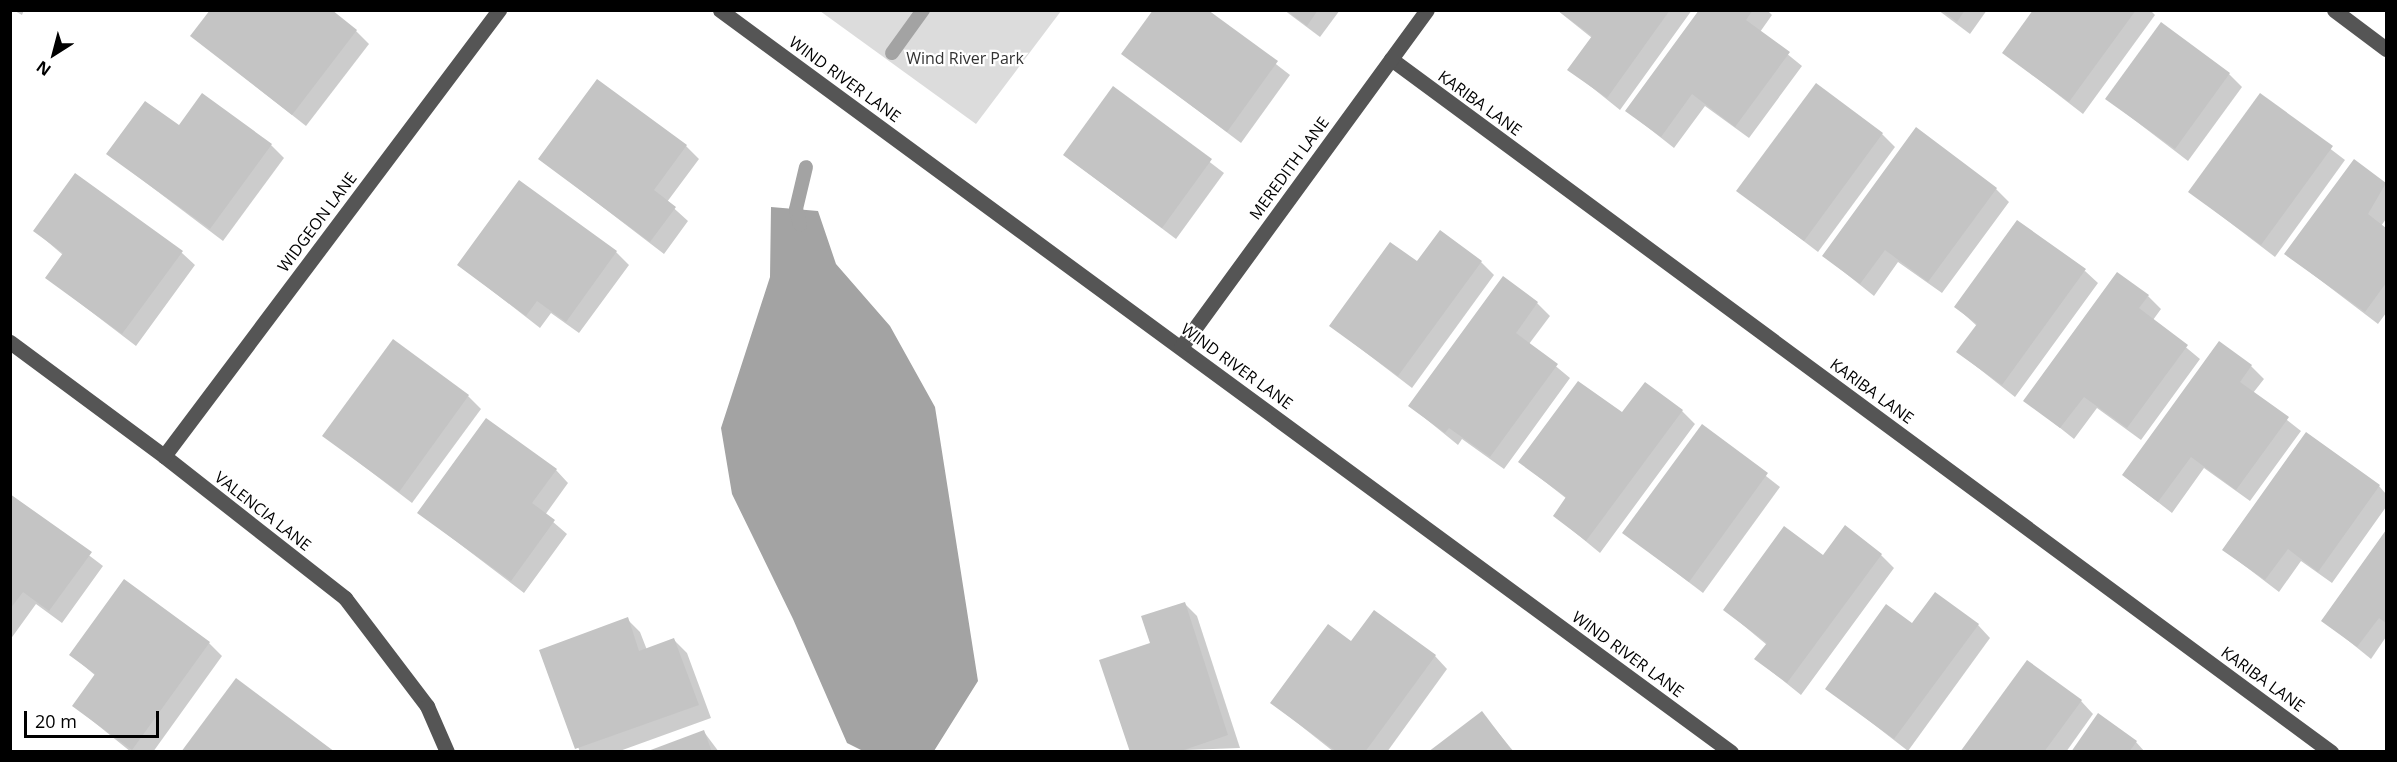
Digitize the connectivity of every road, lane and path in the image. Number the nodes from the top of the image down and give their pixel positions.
1 (499, 10) edge
2 (720, 10) edge
3 (1426, 10) edge
4 (2334, 10) edge
5 (2386, 49) edge
6 (1391, 59) junction
7 (10, 342) edge
8 (1181, 347) junction
9 (164, 456) junction
10 (447, 752) edge
11 (1731, 752) edge
12 (2331, 752) edge

1 - 9 street, WIDGEON LANE
2 - 8 street, WIND RIVER LANE
3 - 6 street, MEREDITH LANE
4 - 5 street
6 - 8 street, MEREDITH LANE
6 - 12 street, KARIBA LANE
7 - 9 street, VALENCIA LANE
8 - 11 street, WIND RIVER LANE
9 - 10 street, VALENCIA LANE

